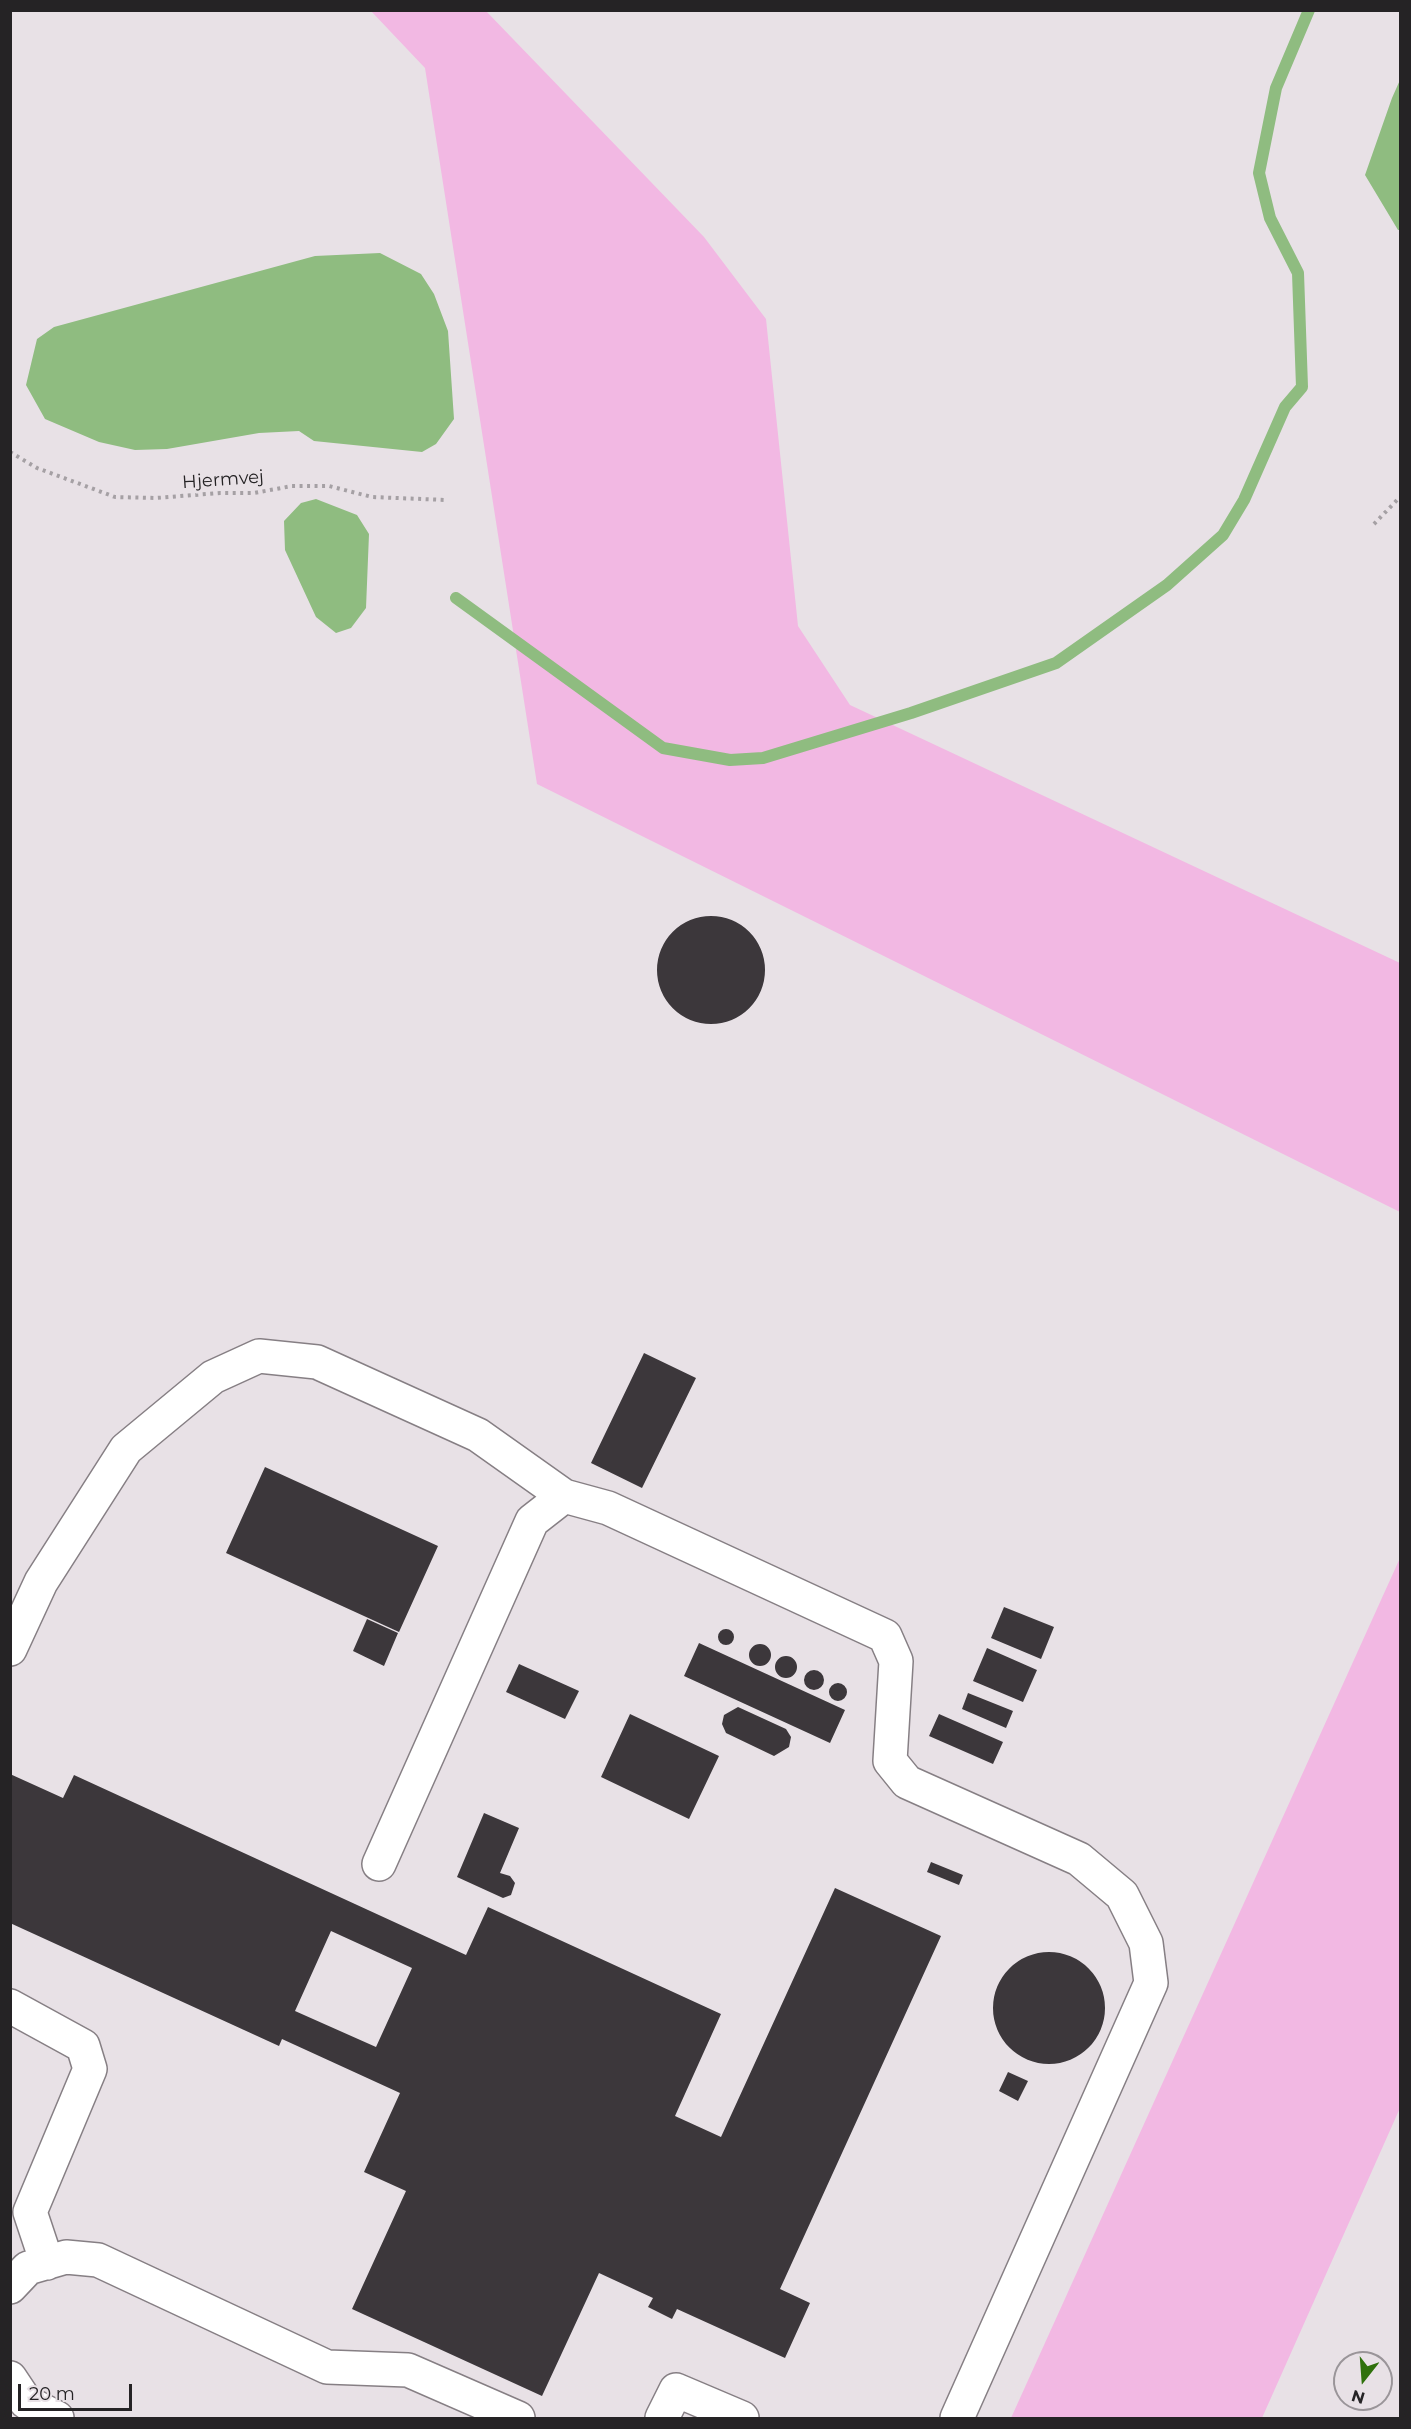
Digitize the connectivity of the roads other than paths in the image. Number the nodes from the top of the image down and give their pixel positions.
1 (564, 1496) junction
2 (10, 1649) edge
3 (379, 1864) dead end
4 (10, 2006) edge
5 (47, 2263) junction
6 (10, 2287) edge
7 (10, 2378) edge
8 (57, 2418) edge
9 (518, 2418) edge
10 (662, 2418) edge
11 (742, 2418) edge
12 (957, 2418) edge

1 - 2 lane
1 - 3 lane
1 - 12 lane
4 - 5 lane
5 - 6 lane
5 - 9 lane
7 - 8 lane
10 - 11 lane

